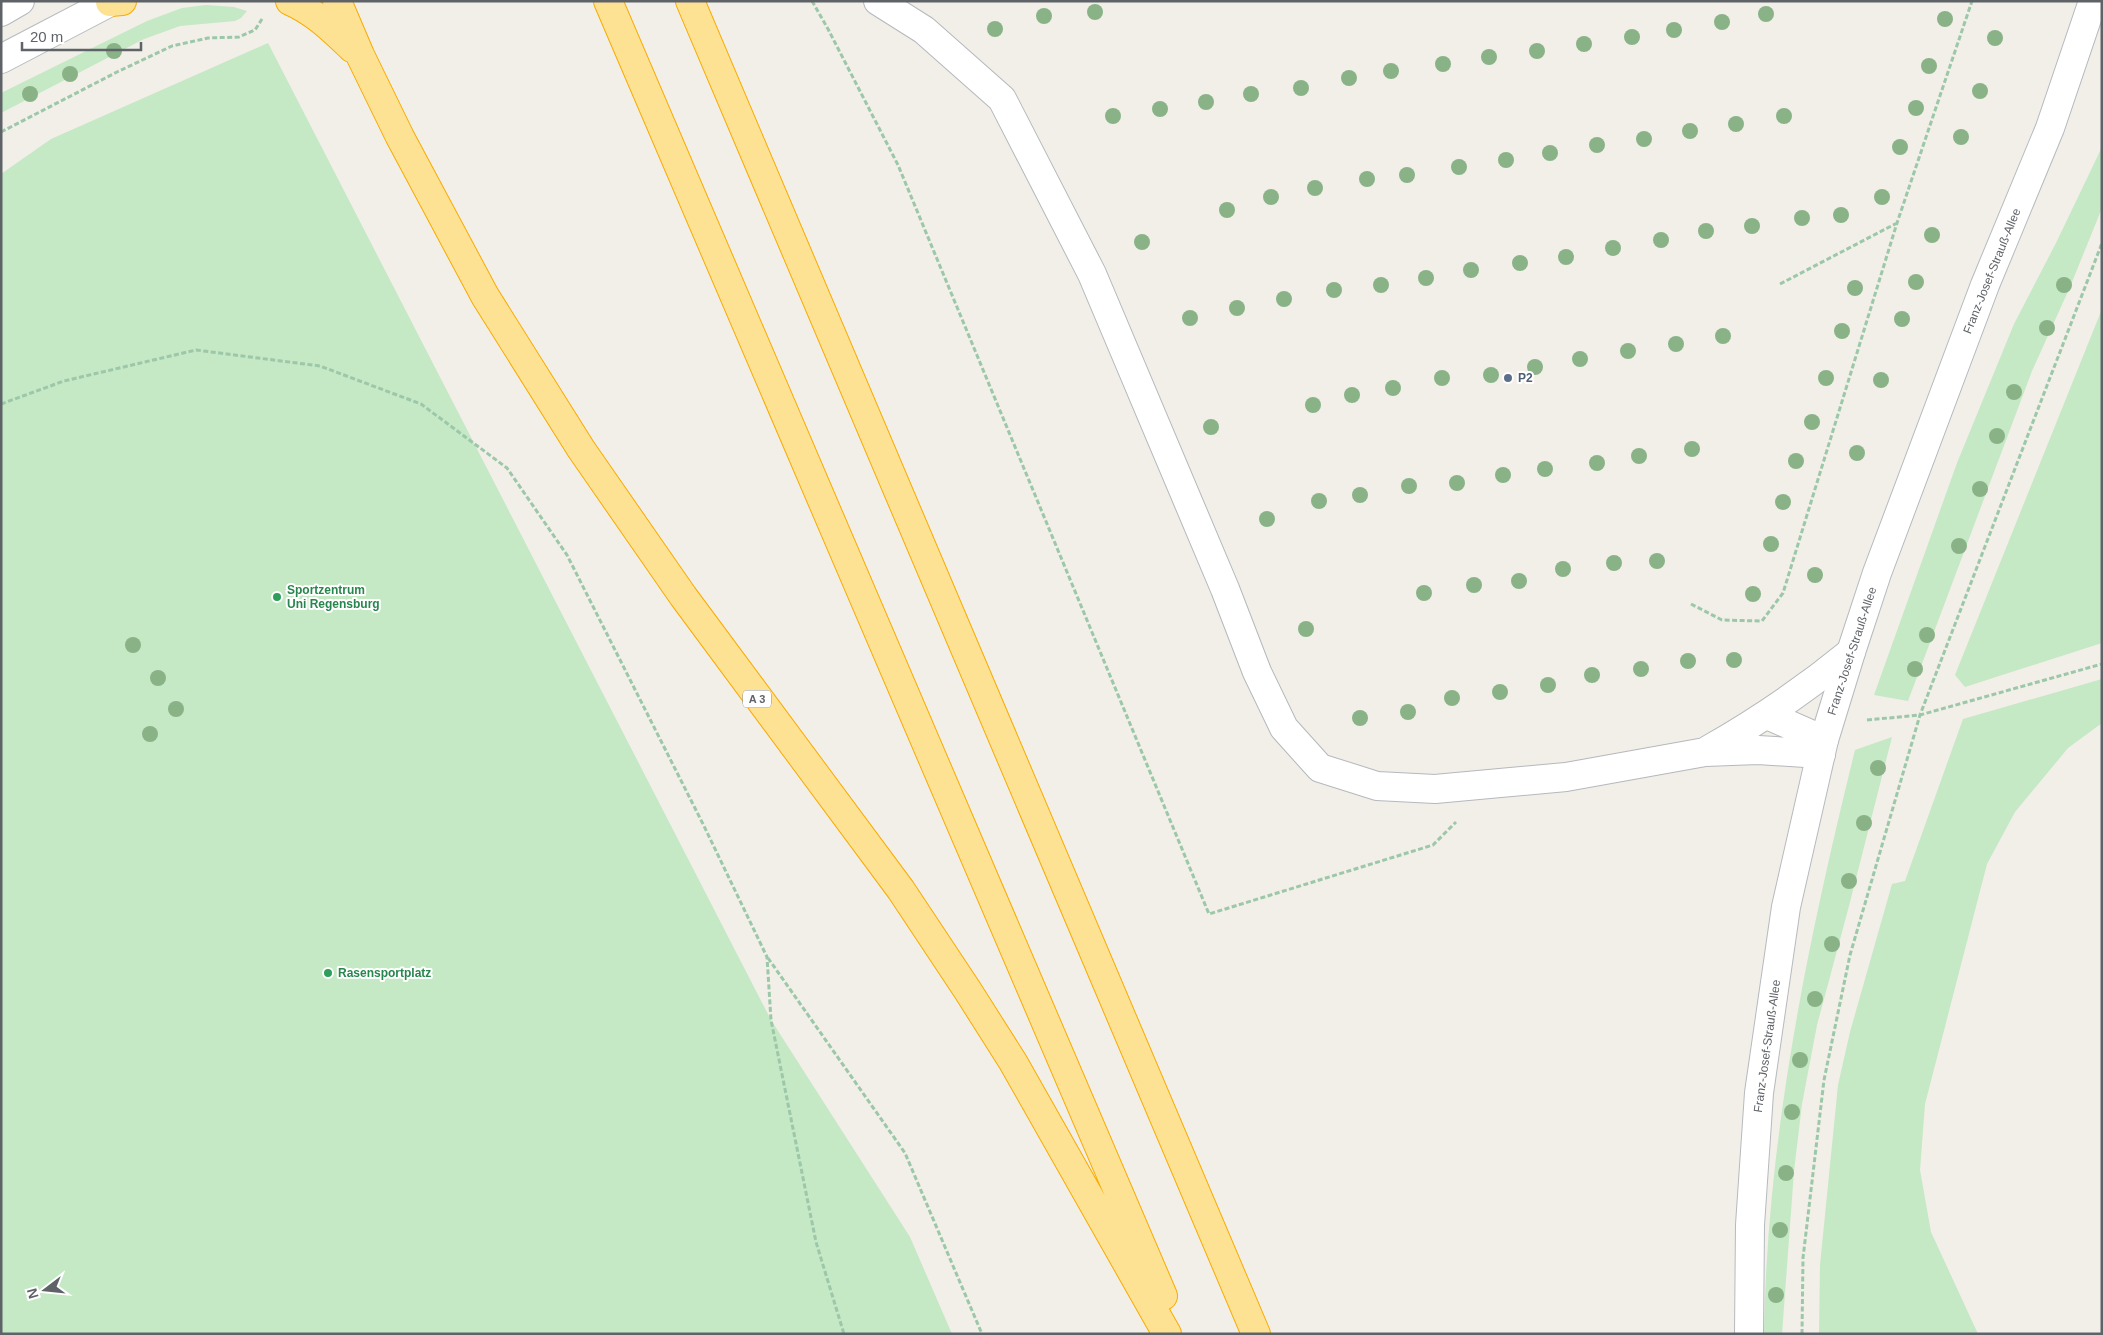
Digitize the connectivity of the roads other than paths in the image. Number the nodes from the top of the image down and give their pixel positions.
1 (20, 1) edge
2 (290, 1) edge
3 (337, 1) edge
4 (608, 1) edge
5 (878, 1) edge
6 (2093, 1) edge
7 (115, 2) edge
8 (692, 5) edge
9 (1, 12) edge
10 (360, 55) junction
11 (1, 59) edge
12 (1851, 652) junction
13 (1767, 715) junction
14 (1825, 736) junction
15 (1705, 752) junction
16 (1168, 1334) edge
17 (1180, 1334) edge
18 (1256, 1334) edge
19 (1749, 1334) edge

1 - 9 street
2 - 10 highway
3 - 10 highway, A 3
4 - 17 highway
5 - 15 street
6 - 12 street, Franz-Josef-Strauß-Allee
7 - 11 street
8 - 18 highway
10 - 16 highway, A 3
12 - 13 street
12 - 14 street, Franz-Josef-Strauß-Allee
13 - 14 street
13 - 15 street
14 - 15 street
14 - 19 street, Franz-Josef-Strauß-Allee

